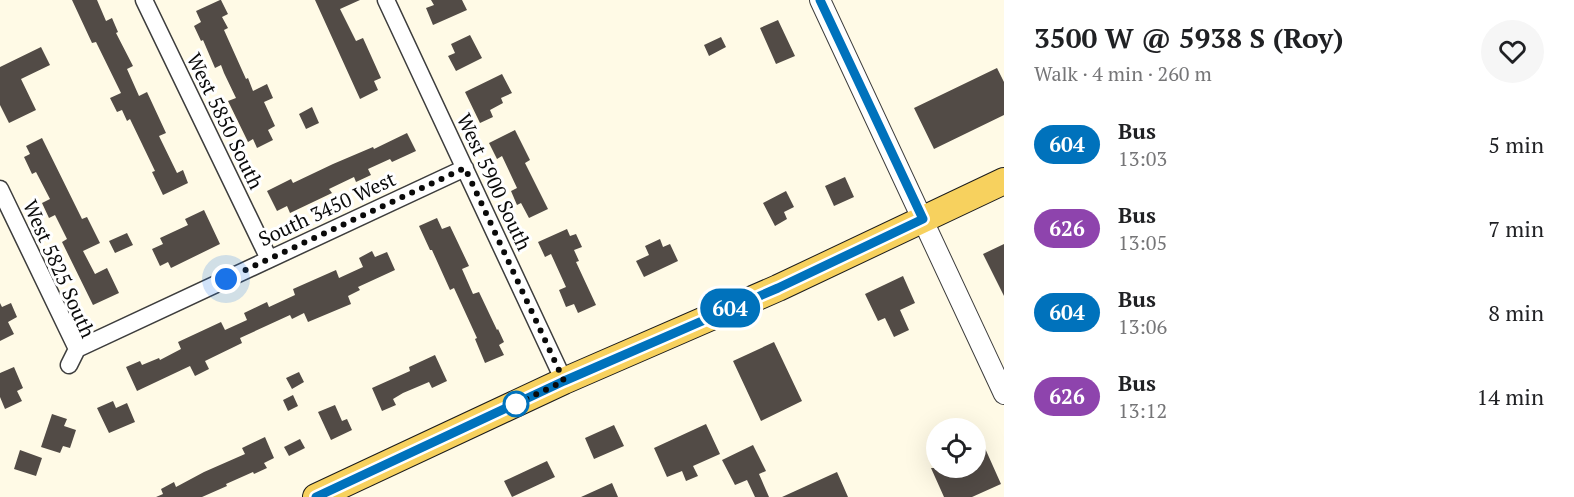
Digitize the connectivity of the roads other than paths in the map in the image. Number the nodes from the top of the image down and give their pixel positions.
1 (144, 0) edge
2 (386, 0) edge
3 (820, 0) edge
4 (465, 168) junction
5 (1004, 181) edge
6 (0, 189) edge
7 (923, 219) junction
8 (269, 259) junction
9 (77, 349) junction
10 (69, 365) dead end
11 (564, 381) junction
12 (1004, 393) edge
13 (316, 497) edge

1 - 8 street, West 5850 South
2 - 4 street, West 5900 South
3 - 7 street
4 - 8 street, South 3450 West
4 - 11 street, West 5900 South
5 - 7 main road
6 - 9 street, West 5825 South
7 - 11 main road
7 - 12 street
8 - 9 street, South 3450 West
9 - 10 street, West 5825 South
11 - 13 main road

